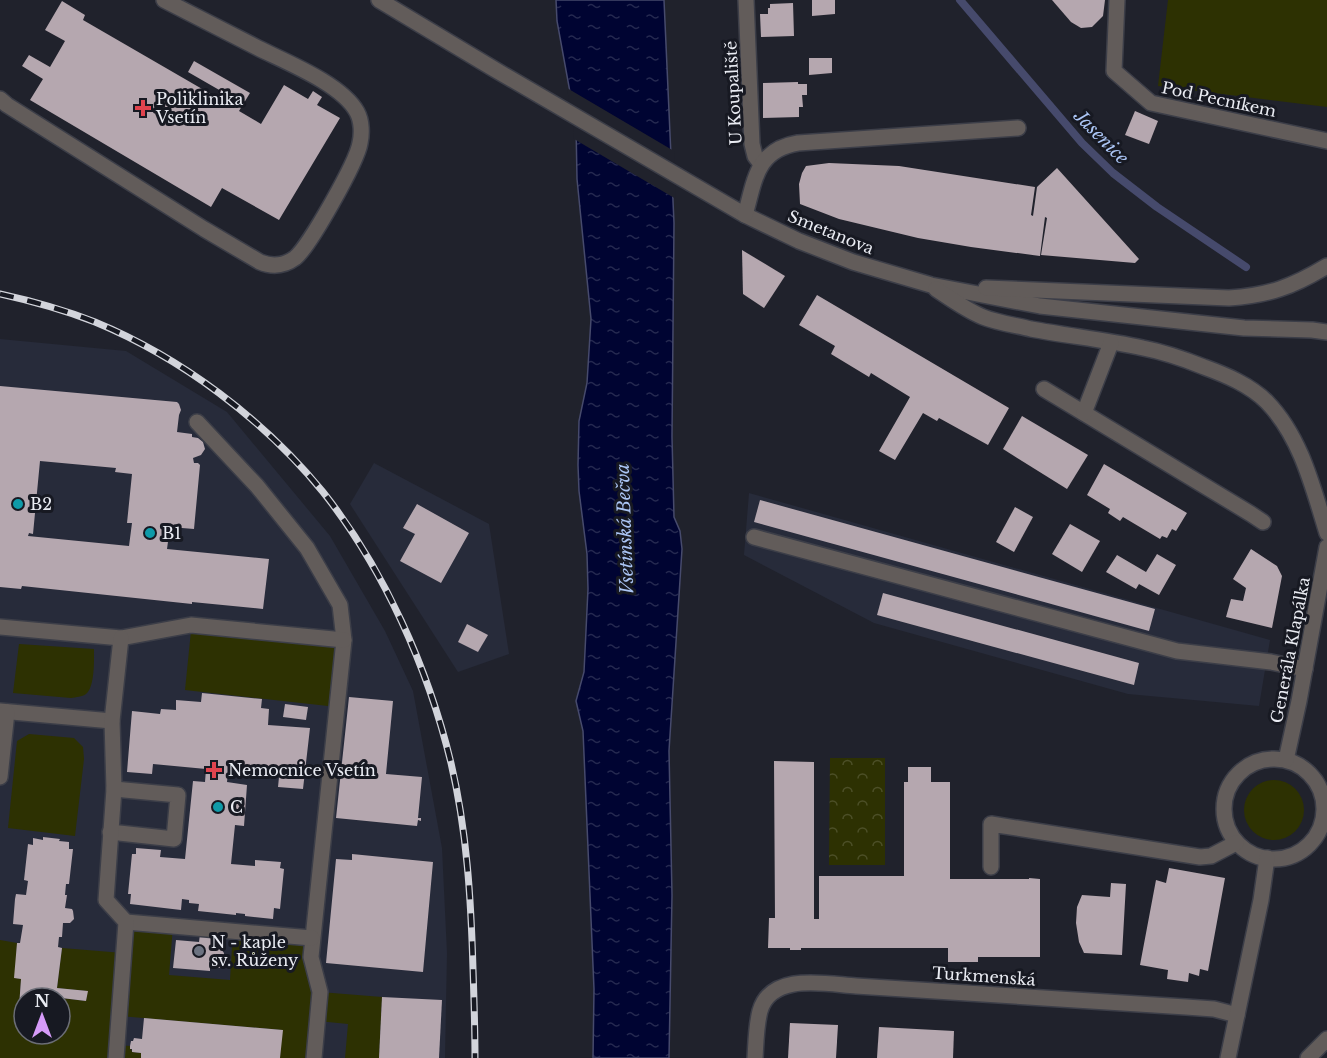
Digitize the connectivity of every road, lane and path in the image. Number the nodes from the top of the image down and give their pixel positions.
1 (164, 0) edge
2 (379, 0) edge
3 (746, 0) edge
4 (1117, 0) edge
5 (1, 101) edge
6 (1018, 128) dead end
7 (1327, 141) edge
8 (761, 164) junction
9 (745, 214) junction
10 (1327, 266) edge
11 (931, 285) junction
12 (1327, 332) edge
13 (1111, 343) junction
14 (1044, 388) dead end
15 (1084, 412) junction
16 (197, 422) dead end
17 (1263, 522) dead end
18 (1327, 533) edge
19 (754, 537) dead end
20 (1327, 547) edge
21 (0, 627) edge
22 (121, 638) junction
23 (344, 640) junction
24 (1305, 669) junction
25 (4, 711) edge
26 (112, 721) junction
27 (1286, 760) junction
28 (0, 777) edge
29 (114, 789) junction
30 (1324, 827) edge
31 (110, 832) junction
32 (1236, 843) junction
33 (1268, 858) junction
34 (991, 867) dead end
35 (126, 922) junction
36 (312, 938) junction
37 (1237, 1015) junction
38 (1327, 1039) edge
39 (117, 1058) edge
40 (314, 1058) edge
41 (755, 1058) edge
42 (1228, 1058) edge
43 (1308, 1058) edge

1 - 5 street
2 - 9 street, Smetanova
3 - 8 street, U Koupaliště
4 - 7 street, Pod Pecníkem
6 - 8 street
8 - 9 street
9 - 11 street, Smetanova
10 - 11 street
11 - 12 street, Smetanova
11 - 13 street
13 - 15 street
13 - 18 street
14 - 15 street
15 - 17 street
16 - 23 street
19 - 24 street
20 - 24 street, Generála Klapálka
21 - 22 street
22 - 23 street
22 - 26 street
23 - 36 street
24 - 27 street, Generála Klapálka
25 - 26 street
25 - 28 street
26 - 29 street
27 - 30 street
27 - 32 street
29 - 31 street
29 - 31 street
30 - 33 street
31 - 35 street
32 - 33 street
32 - 34 street
33 - 37 street
35 - 36 street
35 - 39 street
36 - 40 street
37 - 41 street, Turkmenská
37 - 42 street
38 - 43 street

